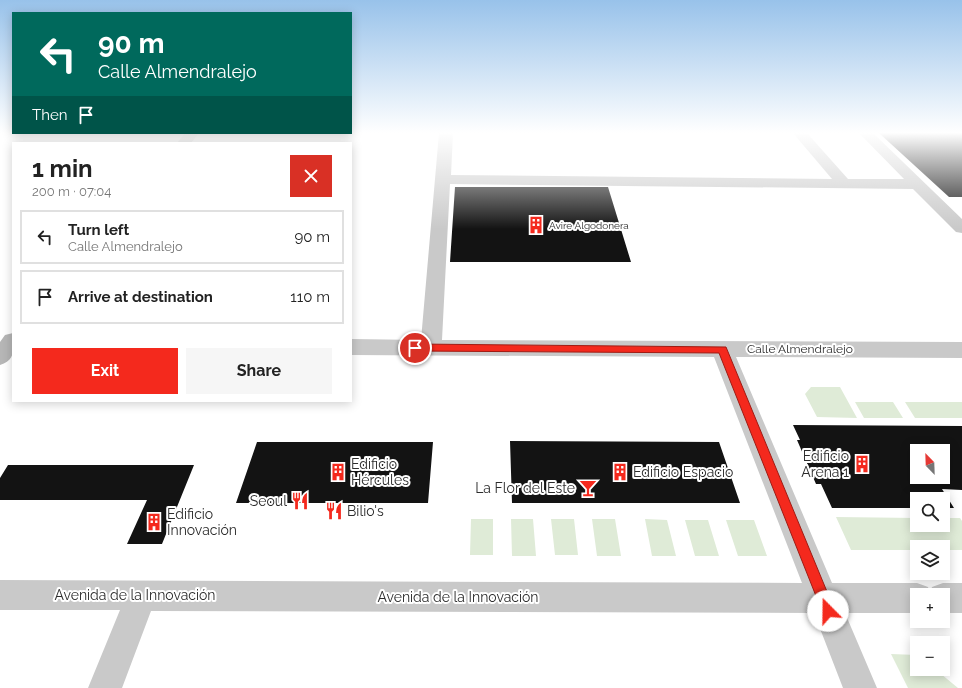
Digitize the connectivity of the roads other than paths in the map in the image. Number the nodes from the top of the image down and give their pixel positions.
1 (443, 165) edge
2 (828, 165) edge
3 (899, 165) edge
4 (442, 179) junction
5 (844, 183) junction
6 (918, 184) junction
7 (962, 228) edge
8 (352, 347) edge
9 (431, 348) junction
10 (722, 349) junction
11 (962, 350) edge
12 (0, 595) edge
13 (142, 595) junction
14 (823, 598) junction
15 (910, 598) edge
16 (950, 598) edge
17 (962, 598) edge
18 (105, 688) edge
19 (860, 688) edge

1 - 4 street
2 - 5 street
3 - 6 street
4 - 5 street
4 - 9 street
5 - 6 street
6 - 7 street
8 - 9 street, Calle Almendralejo
9 - 10 street, Calle Almendralejo
10 - 11 street, Calle Almendralejo
10 - 14 street
12 - 13 street, Avenida de la Innovación
13 - 14 street, Avenida de la Innovación
13 - 18 street
14 - 15 street, Avenida de la Innovación
14 - 19 street
16 - 17 street

